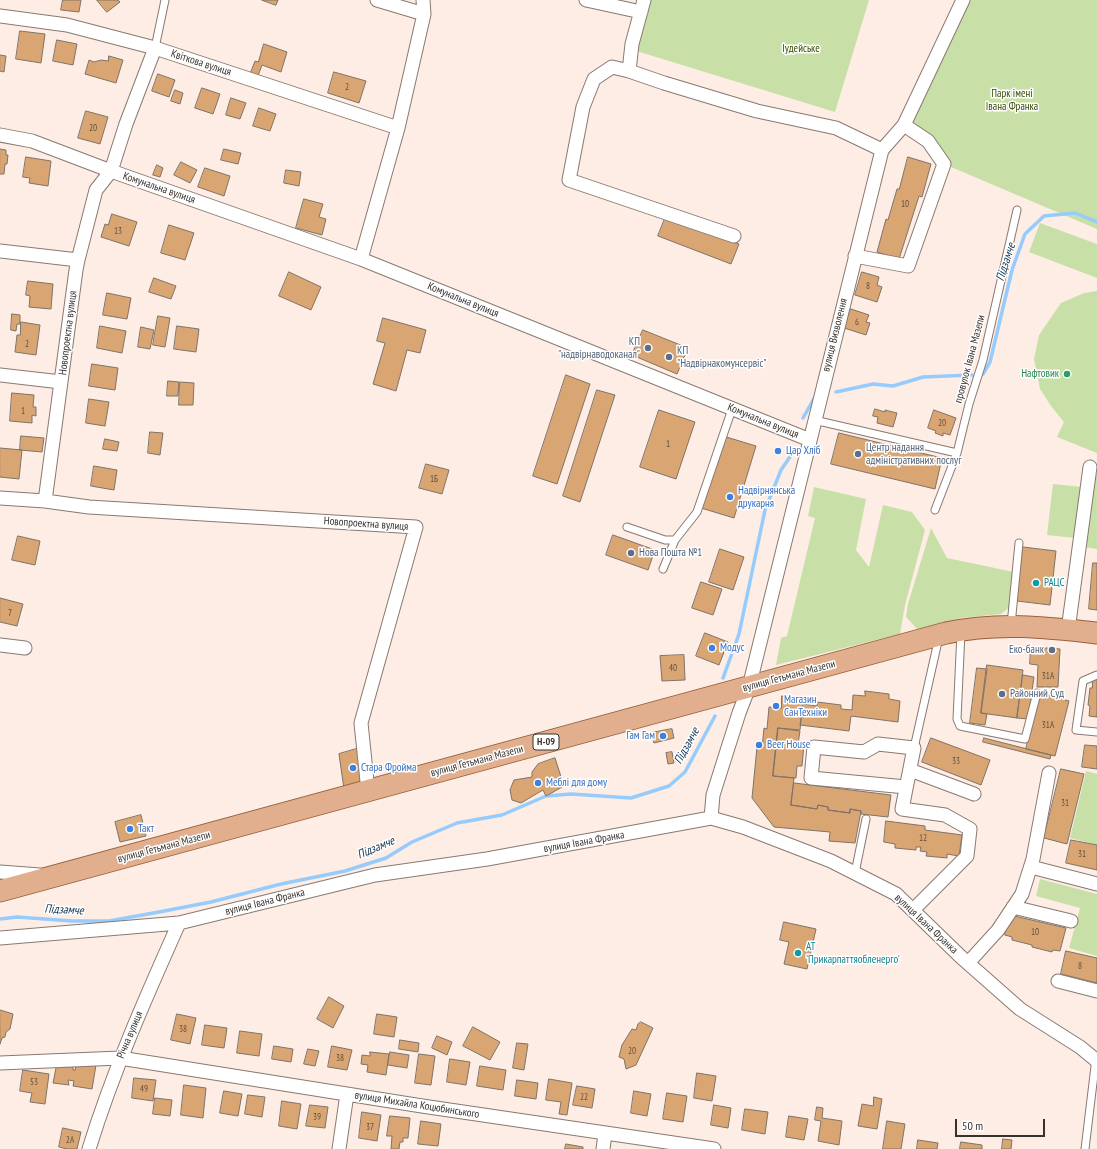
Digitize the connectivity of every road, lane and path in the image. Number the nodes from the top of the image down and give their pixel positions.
1 (165, 0) edge
2 (377, 0) edge
3 (424, 0) edge
4 (586, 0) edge
5 (963, 0) edge
6 (643, 6) edge
7 (424, 14) junction
8 (0, 16) edge
9 (155, 48) junction
10 (629, 71) junction
11 (904, 125) junction
12 (398, 128) junction
13 (0, 135) edge
14 (882, 150) junction
15 (111, 171) junction
16 (1017, 210) dead end
17 (734, 236) dead end
18 (0, 251) edge
19 (855, 256) junction
20 (361, 259) junction
21 (78, 260) junction
22 (0, 375) edge
23 (61, 382) junction
24 (732, 409) junction
25 (814, 420) junction
26 (810, 440) junction
27 (957, 453) junction
28 (1090, 467) dead end
29 (0, 498) edge
30 (45, 501) junction
31 (935, 510) dead end
32 (627, 527) dead end
33 (676, 540) junction
34 (1019, 544) dead end
35 (663, 569) dead end
36 (1011, 626) junction
37 (961, 630) junction
38 (1068, 630) junction
39 (1097, 633) edge
40 (939, 635) junction
41 (0, 644) edge
42 (25, 648) dead end
43 (1097, 675) edge
44 (749, 687) junction
45 (1037, 693) dead end
46 (1097, 732) edge
47 (914, 748) junction
48 (910, 770) junction
49 (1049, 773) dead end
50 (906, 787) junction
51 (368, 791) junction
52 (974, 794) dead end
53 (712, 818) junction
54 (866, 819) dead end
55 (1031, 867) junction
56 (0, 872) edge
57 (855, 873) junction
58 (56, 876) junction
59 (1097, 884) edge
60 (0, 892) edge
61 (1013, 907) junction
62 (913, 910) junction
63 (1071, 921) dead end
64 (179, 923) junction
65 (0, 938) edge
66 (968, 963) junction
67 (1058, 981) dead end
68 (1097, 991) edge
69 (120, 1058) junction
70 (1097, 1059) edge
71 (0, 1063) edge
72 (347, 1094) junction
73 (605, 1134) junction
74 (89, 1149) edge
75 (339, 1149) edge
76 (603, 1149) edge
77 (714, 1149) edge
78 (1085, 1149) edge

1 - 9 lane
2 - 7 street
3 - 7 street
4 - 6 street
5 - 11 street, вулиця Визволення
6 - 10 street
7 - 12 street
8 - 9 street, Квіткова вулиця
9 - 12 street, Квіткова вулиця
9 - 15 street
10 - 14 street
10 - 17 street
11 - 14 street, вулиця Визволення
11 - 19 street
12 - 20 street
13 - 15 street, Комунальна вулиця
14 - 19 street, вулиця Визволення
15 - 20 street, Комунальна вулиця
15 - 21 street, Новопроектна вулиця
16 - 27 lane, провулок Івана Мазепи
18 - 21 street
19 - 25 street, вулиця Визволення
20 - 24 street, Комунальна вулиця
21 - 23 street, Новопроектна вулиця
22 - 23 street
23 - 30 street, Новопроектна вулиця
24 - 26 street, Комунальна вулиця
24 - 33 lane
25 - 26 street, вулиця Визволення
25 - 27 lane
26 - 44 street, вулиця Визволення
27 - 31 lane, провулок Івана Мазепи
28 - 38 street
29 - 30 street, Новопроектна вулиця
30 - 51 street, Новопроектна вулиця
32 - 33 lane
33 - 35 lane
34 - 36 lane
36 - 37 main road, вулиця Гетьмана Мазепи / Н-09
36 - 38 main road, вулиця Гетьмана Мазепи / Н-09
37 - 40 main road, вулиця Гетьмана Мазепи / Н-09
37 - 45 lane
38 - 39 main road, вулиця Гетьмана Мазепи / Н-09
40 - 44 main road, вулиця Гетьмана Мазепи / Н-09
40 - 47 lane
41 - 42 street
43 - 46 lane
44 - 51 main road, вулиця Гетьмана Мазепи / Н-09
44 - 53 street, вулиця Визволення
47 - 48 street
47 - 50 street
48 - 50 street
48 - 52 street
49 - 55 street
50 - 62 street
51 - 58 main road, вулиця Гетьмана Мазепи / Н-09
53 - 57 street, вулиця Івана Франка
53 - 64 street, вулиця Івана Франка
54 - 57 lane
55 - 59 street
55 - 61 street
56 - 58 street
57 - 62 street, вулиця Івана Франка
58 - 60 main road, вулиця Гетьмана Мазепи / Н-09
61 - 63 street
61 - 66 street
62 - 66 street, вулиця Івана Франка
64 - 65 street, вулиця Івана Франка
64 - 69 street, Річна вулиця
66 - 70 street, вулиця Івана Франка
67 - 68 street
69 - 71 street, вулиця Михайла Коцюбинського
69 - 72 street, вулиця Михайла Коцюбинського
69 - 74 street, Річна вулиця
70 - 78 lane
72 - 73 street, вулиця Михайла Коцюбинського
72 - 75 street
73 - 76 street
73 - 77 street, вулиця Михайла Коцюбинського

